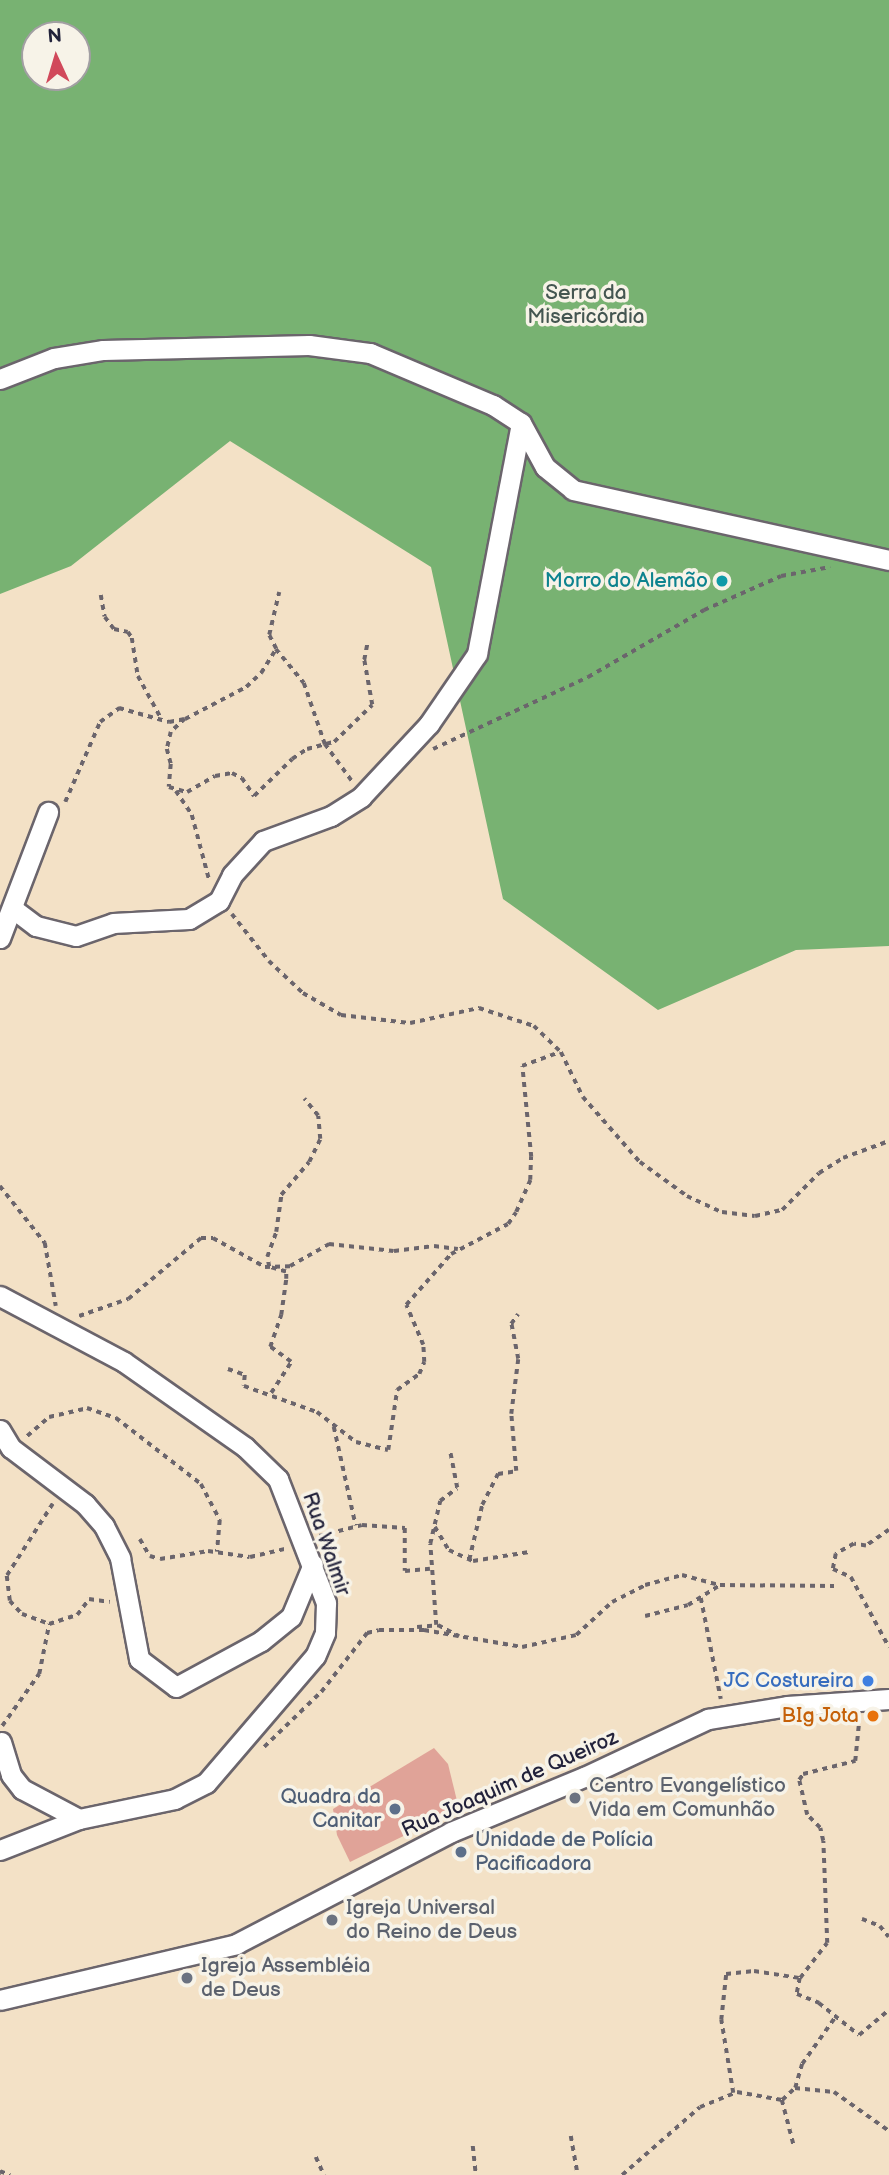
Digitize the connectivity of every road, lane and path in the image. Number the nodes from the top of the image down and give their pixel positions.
1 (0, 379) edge
2 (521, 423) junction
3 (889, 561) edge
4 (834, 567) dead end
5 (279, 592) dead end
6 (101, 595) dead end
7 (367, 644) dead end
8 (276, 649) junction
9 (186, 719) junction
10 (162, 720) junction
11 (325, 744) junction
12 (427, 752) dead end
13 (176, 791) junction
14 (344, 792) dead end
15 (48, 812) joint
16 (219, 901) junction
17 (12, 908) junction
18 (0, 938) edge
19 (561, 1052) junction
20 (304, 1098) dead end
21 (889, 1141) edge
22 (0, 1186) edge
23 (458, 1249) junction
24 (269, 1267) junction
25 (0, 1296) edge
26 (518, 1314) dead end
27 (60, 1324) junction
28 (228, 1368) dead end
29 (271, 1393) junction
30 (334, 1427) junction
31 (0, 1430) edge
32 (11, 1448) junction
33 (450, 1451) dead end
34 (68, 1490) junction
35 (434, 1525) junction
36 (356, 1526) junction
37 (889, 1530) edge
38 (140, 1539) dead end
39 (304, 1542) junction
40 (217, 1552) junction
41 (529, 1552) dead end
42 (469, 1560) junction
43 (313, 1564) junction
44 (430, 1569) junction
45 (720, 1585) junction
46 (834, 1586) dead end
47 (701, 1598) junction
48 (89, 1600) dead end
49 (645, 1616) dead end
50 (49, 1623) junction
51 (436, 1625) junction
52 (408, 1628) junction
53 (464, 1639) junction
54 (889, 1647) edge
55 (889, 1699) edge
56 (861, 1702) junction
57 (724, 1714) junction
58 (1, 1736) edge
59 (253, 1754) dead end
60 (79, 1819) junction
61 (0, 1850) edge
62 (862, 1919) dead end
63 (889, 1937) edge
64 (800, 1978) junction
65 (0, 2000) edge
66 (889, 2010) edge
67 (836, 2016) junction
68 (795, 2088) junction
69 (733, 2093) junction
70 (782, 2101) junction
71 (889, 2131) edge
72 (571, 2136) dead end
73 (473, 2146) dead end
74 (794, 2146) dead end
75 (316, 2157) dead end
76 (0, 2173) edge
77 (10, 2175) edge
78 (324, 2175) edge
79 (476, 2175) edge
80 (578, 2175) edge
81 (622, 2175) edge

1 - 2 street
2 - 3 street
2 - 16 street
4 - 12 path
5 - 8 path
6 - 10 path
7 - 11 path
8 - 9 path
8 - 11 path
9 - 10 path
9 - 13 path
10 - 15 path
11 - 13 path
11 - 14 path
13 - 16 path
15 - 17 street
16 - 17 street
16 - 19 path
17 - 18 street
19 - 21 path
19 - 23 path
20 - 24 path
22 - 27 path
23 - 24 path
23 - 30 path
24 - 27 path
24 - 29 path
25 - 27 street, Rua Walmir
26 - 42 path
27 - 39 street, Rua Walmir
28 - 29 path
29 - 30 path
30 - 36 path
31 - 32 street
32 - 34 street
32 - 40 path
33 - 35 path
34 - 43 street
34 - 50 path
35 - 42 path
35 - 44 path
36 - 39 path
36 - 44 path
37 - 54 path
38 - 40 path
39 - 40 path
39 - 43 street, Rua Walmir
41 - 42 path
43 - 60 street, Rua Walmir
44 - 51 path
45 - 46 path
45 - 47 path
45 - 53 path
47 - 49 path
47 - 57 path
48 - 50 path
50 - 58 path
51 - 52 path
51 - 53 path
52 - 53 path
52 - 59 path
55 - 56 street, Rua Joaquim de Queiroz
56 - 57 street, Rua Joaquim de Queiroz
56 - 64 path
57 - 65 street, Rua Joaquim de Queiroz
58 - 60 street
60 - 61 street, Rua Walmir
62 - 63 path
64 - 67 path
64 - 69 path
66 - 67 path
67 - 68 path
68 - 70 path
68 - 71 path
69 - 70 path
69 - 81 path
70 - 74 path
72 - 80 path
73 - 79 path
75 - 78 path
76 - 77 path

